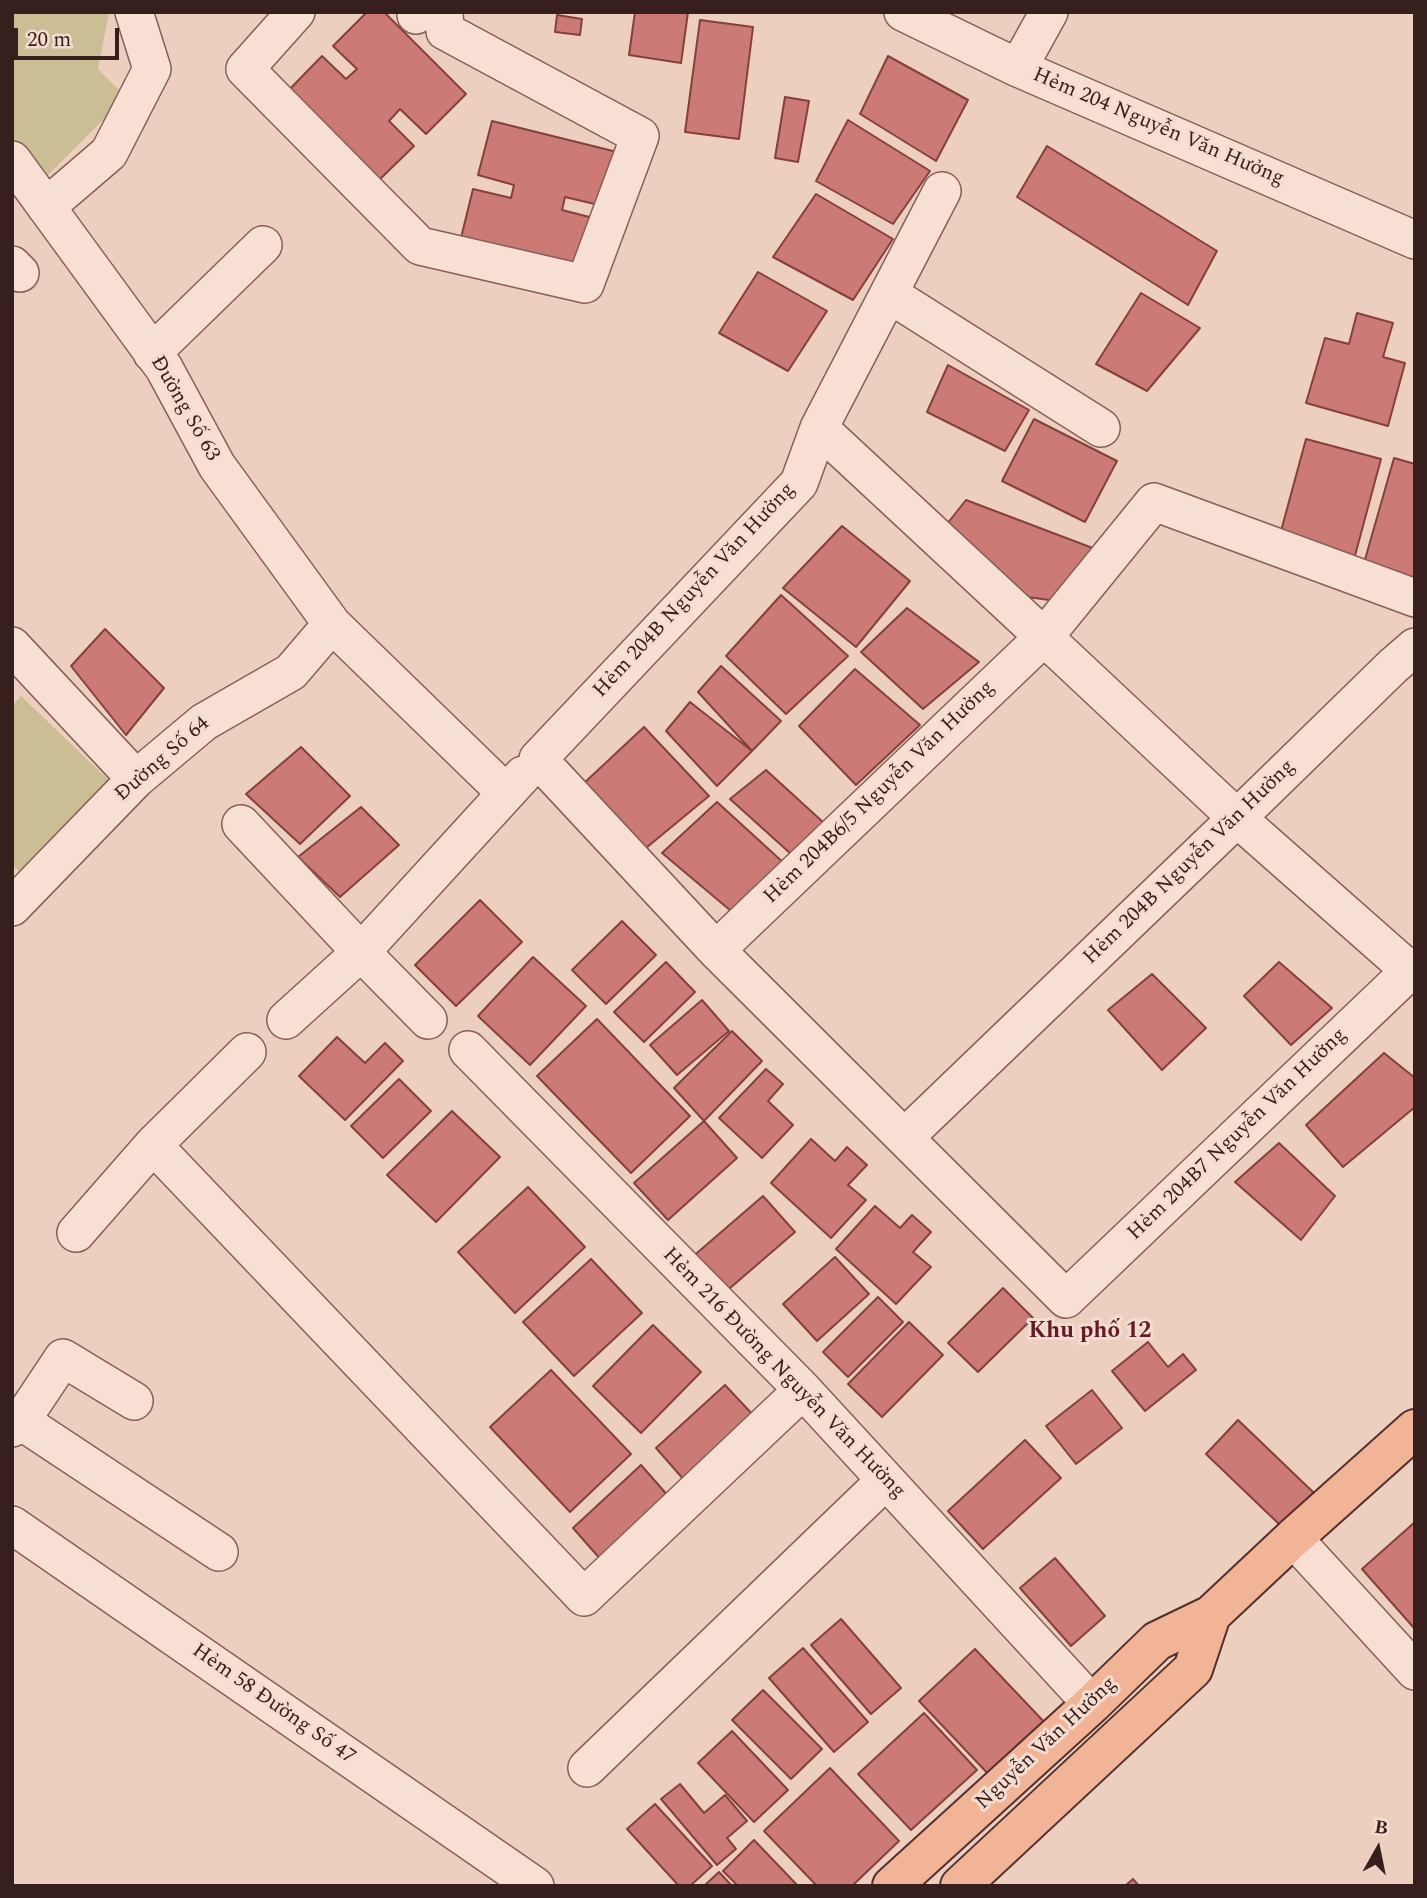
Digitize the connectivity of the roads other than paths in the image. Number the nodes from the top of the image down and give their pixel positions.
1 (134, 12) edge
2 (296, 12) edge
3 (903, 12) edge
4 (1049, 12) edge
5 (427, 17) edge
6 (1018, 68) junction
7 (12, 160) edge
8 (942, 191) dead end
9 (46, 206) junction
10 (1415, 240) edge
11 (263, 245) dead end
12 (889, 294) junction
13 (152, 353) junction
14 (819, 428) junction
15 (1101, 428) dead end
16 (1415, 598) edge
17 (332, 624) junction
18 (1044, 637) junction
19 (12, 646) edge
20 (1415, 647) edge
21 (538, 759) junction
22 (136, 779) junction
23 (506, 793) junction
24 (1237, 818) junction
25 (241, 824) dead end
26 (12, 907) edge
27 (716, 950) junction
28 (361, 953) junction
29 (1413, 971) edge
30 (286, 1020) dead end
31 (428, 1020) dead end
32 (468, 1050) dead end
33 (247, 1052) dead end
34 (905, 1137) junction
35 (153, 1145) junction
36 (76, 1233) dead end
37 (803, 1390) junction
38 (134, 1401) dead end
39 (17, 1424) edge
40 (1415, 1429) edge
41 (885, 1480) junction
42 (12, 1525) edge
43 (1293, 1538) junction
44 (219, 1552) dead end
45 (1210, 1615) junction
46 (1415, 1671) edge
47 (1092, 1704) junction
48 (587, 1768) dead end
49 (938, 1844) junction
50 (965, 1881) edge
51 (535, 1886) edge
52 (892, 1886) edge

1 - 9 street
2 - 5 street
3 - 6 street, Hẻm 204 Nguyễn Văn Hưởng
4 - 6 street
6 - 10 street, Hẻm 204 Nguyễn Văn Hưởng
7 - 9 street, Đường Số 63
8 - 12 street, Hẻm 204B Nguyễn Văn Hưởng
9 - 13 street, Đường Số 63
11 - 13 street
12 - 14 street, Hẻm 204B Nguyễn Văn Hưởng
12 - 15 street
13 - 17 street, Đường Số 63
14 - 18 street
14 - 21 street, Hẻm 204B Nguyễn Văn Hưởng
16 - 18 street
17 - 22 street, Đường Số 64
17 - 23 street
18 - 24 street
18 - 27 street, Hẻm 204B6/5 Nguyễn Văn Hưởng
19 - 22 street
20 - 24 street, Hẻm 204B Nguyễn Văn Hưởng
21 - 23 street, Hẻm 204B Nguyễn Văn Hưởng
21 - 27 street
22 - 26 street, Đường Số 64
23 - 28 street, Hẻm 204B Nguyễn Văn Hưởng
24 - 29 street
24 - 34 street, Hẻm 204B Nguyễn Văn Hưởng
25 - 28 street
27 - 34 street
28 - 30 street, Hẻm 204B Nguyễn Văn Hưởng
28 - 31 street
29 - 34 street, Hẻm 204B7 Nguyễn Văn Hưởng
32 - 37 street, Hẻm 216 Đường Nguyễn Văn Hưởng
33 - 35 street
35 - 36 street
35 - 37 street
37 - 41 street, Hẻm 216 Đường Nguyễn Văn Hưởng
38 - 39 street
39 - 44 street
40 - 43 main road, Nguyễn Văn Hưởng
41 - 47 street, Hẻm 216 Đường Nguyễn Văn Hưởng
41 - 48 street
42 - 51 street, Hẻm 58 Đường Số 47
43 - 45 main road, Nguyễn Văn Hưởng
43 - 46 street
45 - 47 main road, Nguyễn Văn Hưởng
45 - 50 main road, Nguyễn Văn Hưởng
47 - 49 main road, Nguyễn Văn Hưởng
49 - 50 street
49 - 52 main road, Nguyễn Văn Hưởng

